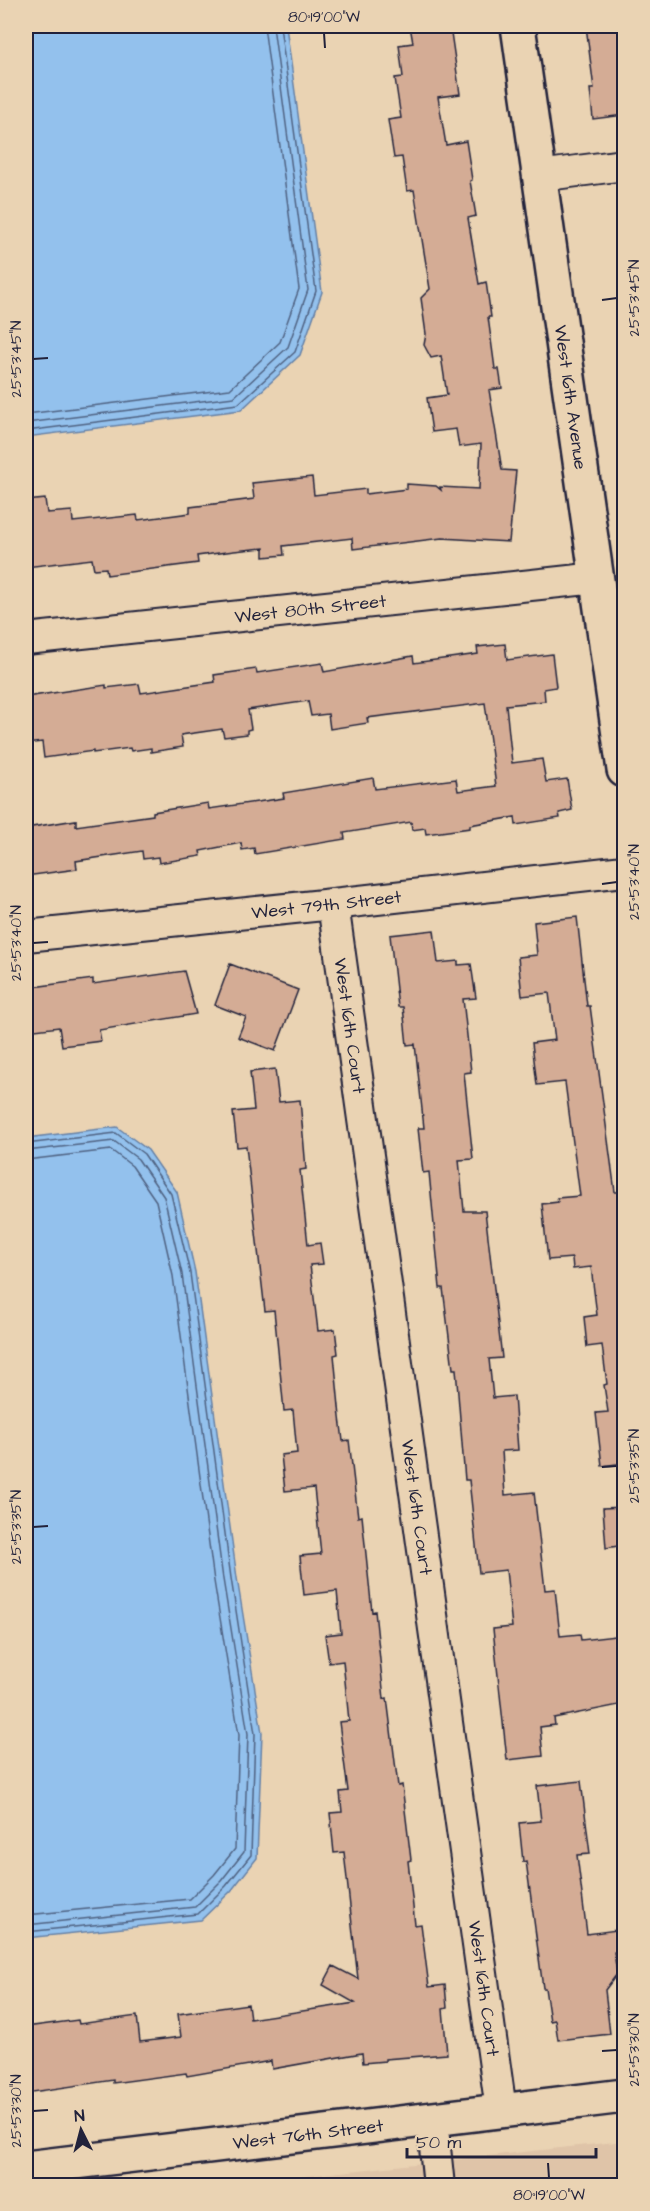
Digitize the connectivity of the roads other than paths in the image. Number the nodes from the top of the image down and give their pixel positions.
1 (518, 26) edge
2 (624, 165) edge
3 (538, 176) junction
4 (597, 578) junction
5 (26, 639) edge
6 (624, 770) edge
7 (624, 871) edge
8 (333, 904) junction
9 (26, 936) edge
10 (624, 2096) edge
11 (501, 2110) junction
12 (432, 2119) junction
13 (26, 2168) edge
14 (65, 2175) edge
15 (439, 2186) edge

1 - 3 street, West 16th Avenue
2 - 3 street
3 - 4 street, West 16th Avenue
4 - 5 street, West 80th Street
4 - 6 street, West 16th Avenue
7 - 8 street, West 79th Street
8 - 9 street, West 79th Street
8 - 11 street, West 16th Court
10 - 11 street, West 76th Street
11 - 12 street, West 76th Street
12 - 14 street, West 76th Street
12 - 15 street
13 - 14 street, West 76th Street

